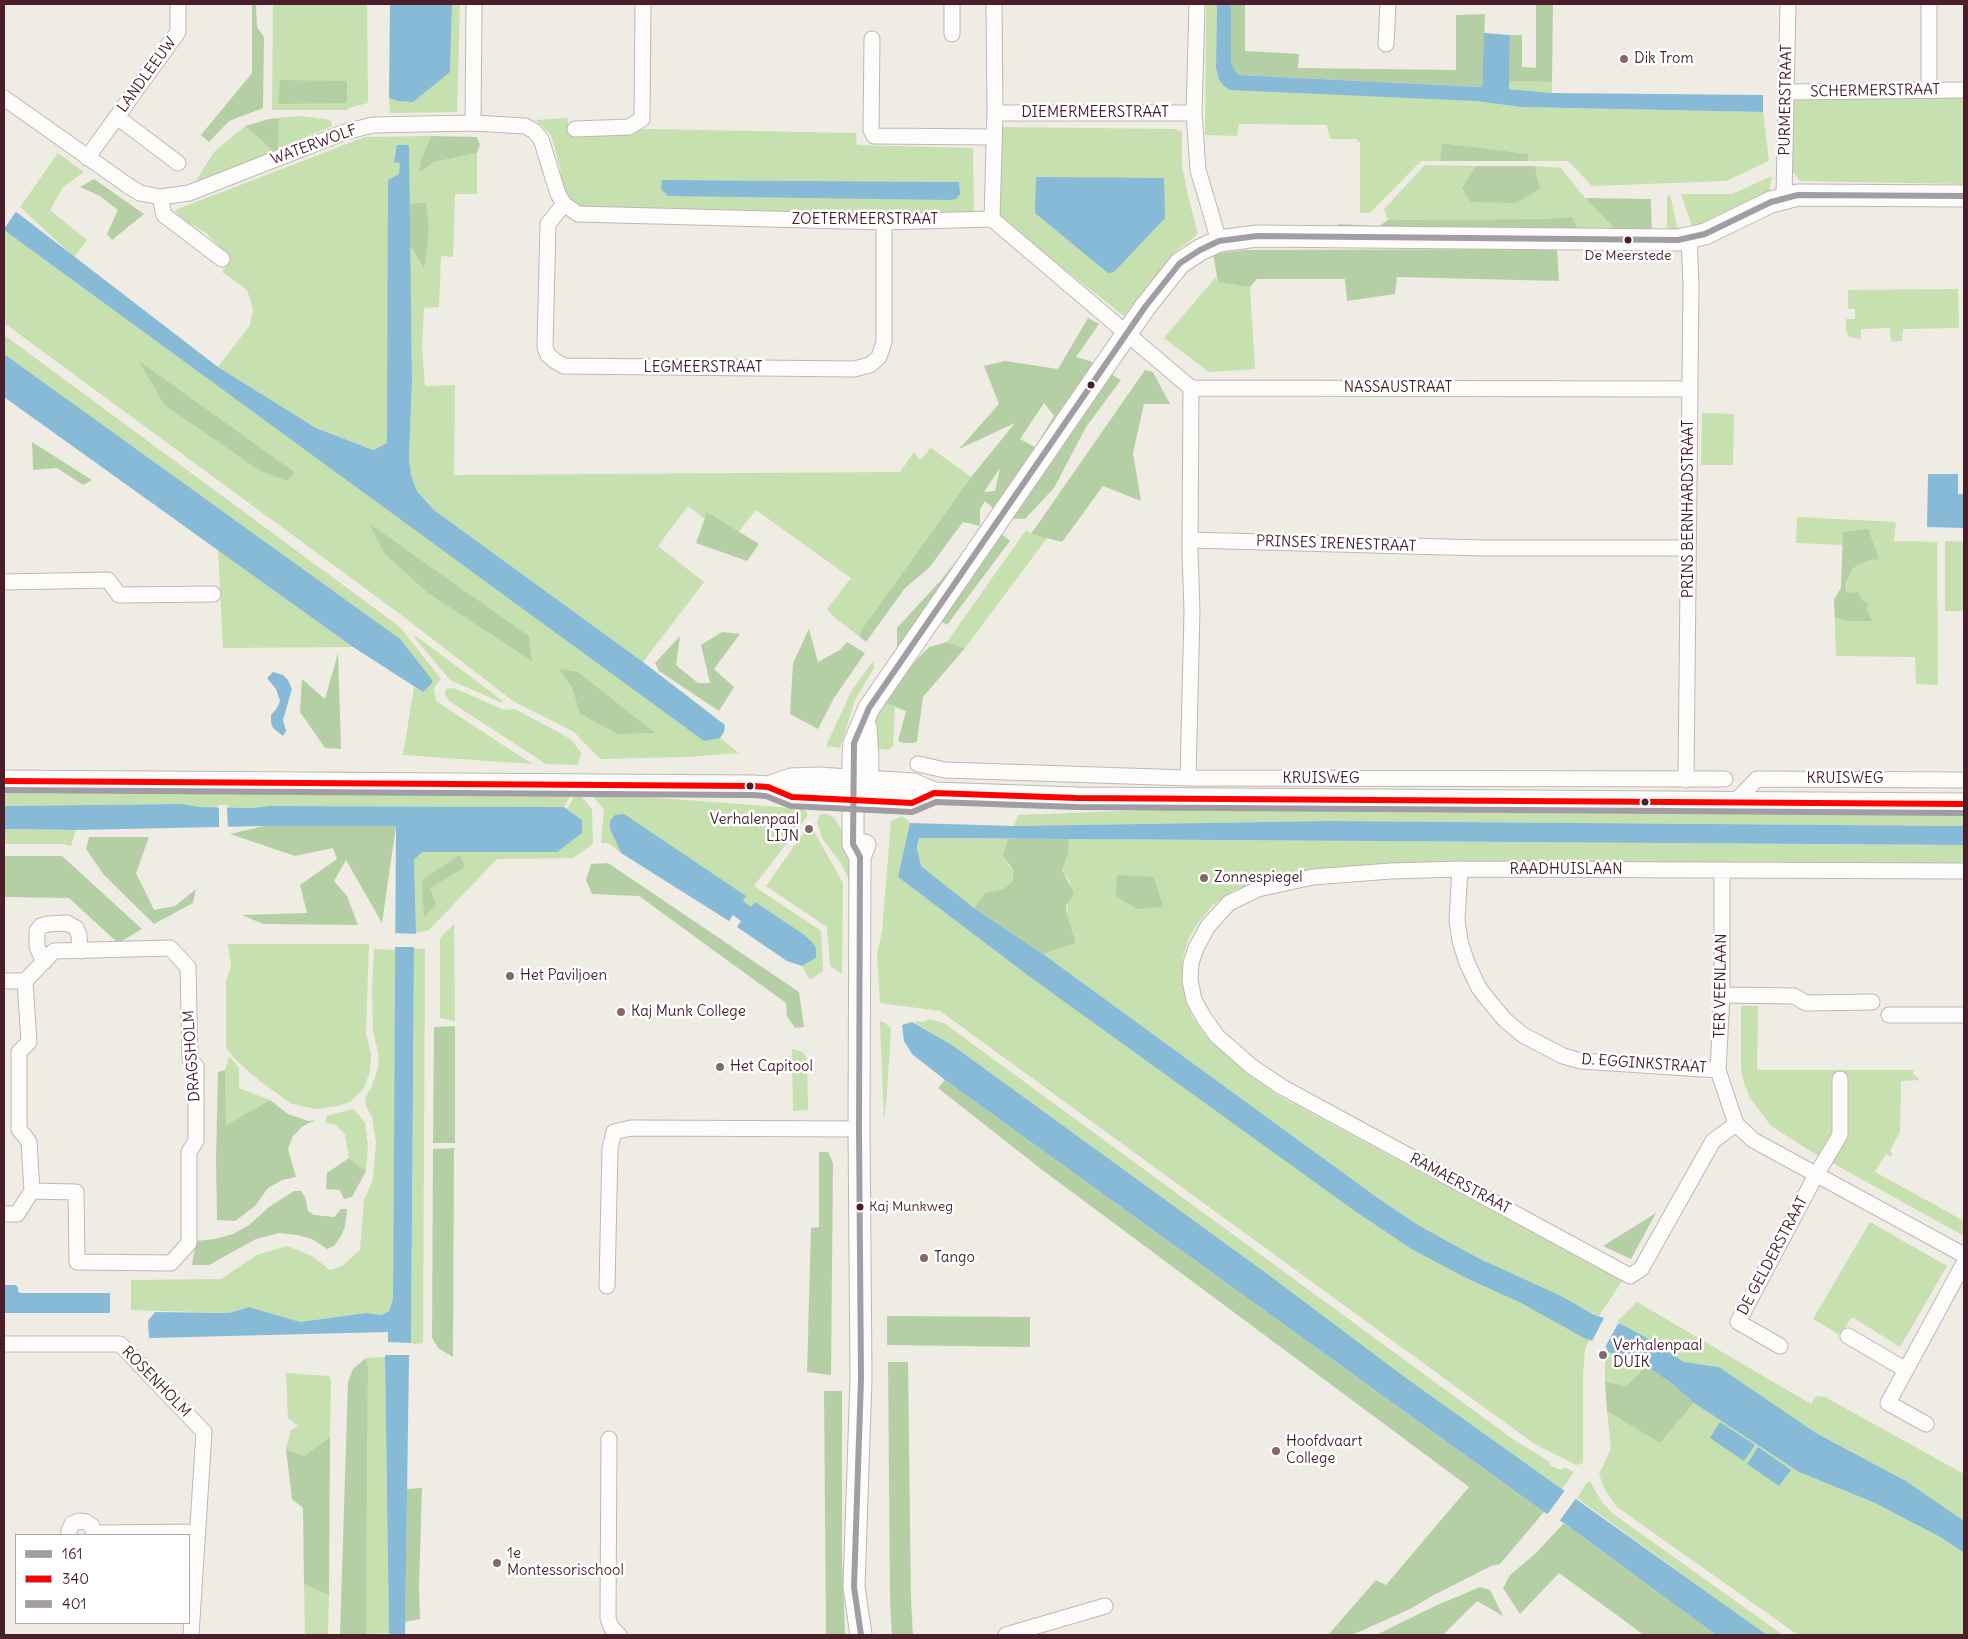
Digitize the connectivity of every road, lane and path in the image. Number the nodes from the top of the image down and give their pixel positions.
1 (178, 4) edge
2 (474, 4) edge
3 (643, 4) edge
4 (952, 4) edge
5 (994, 4) edge
6 (1197, 4) edge
7 (1388, 4) edge
8 (1788, 4) edge
9 (1929, 4) edge
10 (952, 34) dead end
11 (872, 39) dead end
12 (1386, 44) dead end
13 (1930, 90) junction
14 (1964, 90) edge
15 (1786, 92) junction
16 (4, 98) edge
17 (995, 113) junction
18 (1194, 113) junction
19 (117, 118) junction
20 (473, 123) junction
21 (575, 129) dead end
22 (994, 137) junction
23 (88, 158) junction
24 (178, 163) dead end
25 (1964, 196) edge
26 (160, 197) junction
27 (1784, 197) junction
28 (564, 204) junction
29 (992, 219) junction
30 (884, 222) junction
31 (1689, 238) junction
32 (1219, 242) junction
33 (222, 260) dead end
34 (1127, 334) junction
35 (1191, 388) junction
36 (1689, 389) junction
37 (1190, 540) junction
38 (1688, 548) junction
39 (4, 582) edge
40 (213, 594) dead end
41 (918, 764) dead end
42 (1188, 778) junction
43 (1725, 779) dead end
44 (1686, 780) junction
45 (1964, 780) edge
46 (4, 781) edge
47 (860, 790) junction
48 (1735, 802) junction
49 (1964, 804) edge
50 (1460, 869) junction
51 (1722, 870) junction
52 (1964, 871) edge
53 (1196, 948) joint
54 (80, 951) junction
55 (44, 962) junction
56 (4, 981) edge
57 (25, 981) junction
58 (1722, 995) junction
59 (1872, 1002) dead end
60 (1964, 1014) edge
61 (1889, 1015) dead end
62 (1718, 1070) junction
63 (1840, 1079) dead end
64 (1736, 1124) junction
65 (859, 1129) junction
66 (1816, 1175) junction
67 (32, 1191) junction
68 (4, 1214) edge
69 (1964, 1255) edge
70 (1964, 1264) edge
71 (608, 1286) dead end
72 (1848, 1336) dead end
73 (4, 1344) edge
74 (1780, 1346) dead end
75 (1906, 1370) junction
76 (1926, 1424) dead end
77 (608, 1439) dead end
78 (198, 1532) junction
79 (69, 1534) edge
80 (94, 1534) edge
81 (1105, 1606) dead end
82 (191, 1635) edge
83 (619, 1635) edge
84 (861, 1635) edge
85 (1006, 1635) edge

1 - 19 street, LANDLEEUW
2 - 20 street
3 - 21 street
4 - 10 street
5 - 17 street
6 - 18 street
7 - 12 street
8 - 15 street, PURMERSTRAAT
9 - 13 street
11 - 22 street
13 - 14 street, SCHERMERSTRAAT
13 - 15 street, SCHERMERSTRAAT
15 - 27 street, PURMERSTRAAT
16 - 23 street, WATERWOLF
17 - 18 street, DIEMERMEERSTRAAT
17 - 22 street
18 - 32 street
19 - 23 street, LANDLEEUW
19 - 24 street, LANDLEEUW
20 - 26 street, WATERWOLF
20 - 28 street, WATERWOLF
22 - 29 street
23 - 26 street, WATERWOLF
25 - 27 street
26 - 33 street
27 - 31 street
28 - 30 street, ZOETERMEERSTRAAT
28 - 30 street, LEGMEERSTRAAT
29 - 30 street, ZOETERMEERSTRAAT
29 - 34 street
31 - 32 street
31 - 36 street, PRINS BERNHARDSTRAAT
32 - 34 street
34 - 35 street
34 - 47 street
35 - 36 street, NASSAUSTRAAT
35 - 37 street
36 - 38 street, PRINS BERNHARDSTRAAT
37 - 38 street, PRINSES IRENESTRAAT
37 - 42 street
38 - 44 street, PRINS BERNHARDSTRAAT
39 - 40 street
41 - 42 street, KRUISWEG
42 - 44 street, KRUISWEG
43 - 44 street, KRUISWEG
45 - 48 street, KRUISWEG
46 - 47 street, KRUISWEG
47 - 48 street, KRUISWEG
47 - 65 street
48 - 49 street, KRUISWEG
50 - 51 street, RAADHUISLAAN
50 - 53 street, RAADHUISLAAN
50 - 62 street, D. EGGINKSTRAAT
51 - 52 street, RAADHUISLAAN
51 - 58 street, TER VEENLAAN
53 - 64 street, RAMAERSTRAAT
54 - 55 street, DRAGSHOLM
54 - 55 street
54 - 67 street, DRAGSHOLM
55 - 57 street, DRAGSHOLM
56 - 57 street
57 - 67 street
58 - 59 street
58 - 62 street, TER VEENLAAN
60 - 61 street
62 - 64 street, TER VEENLAAN
63 - 66 street
64 - 66 street, TER VEENLAAN
65 - 71 street
65 - 84 street
66 - 69 street, TER VEENLAAN
66 - 74 street, DE GELDERSTRAAT
67 - 68 street
70 - 75 street
72 - 75 street
73 - 78 street, ROSENHOLM
75 - 76 street
77 - 83 street
78 - 80 street
78 - 82 street, ROSENHOLM
79 - 80 street
81 - 85 street

